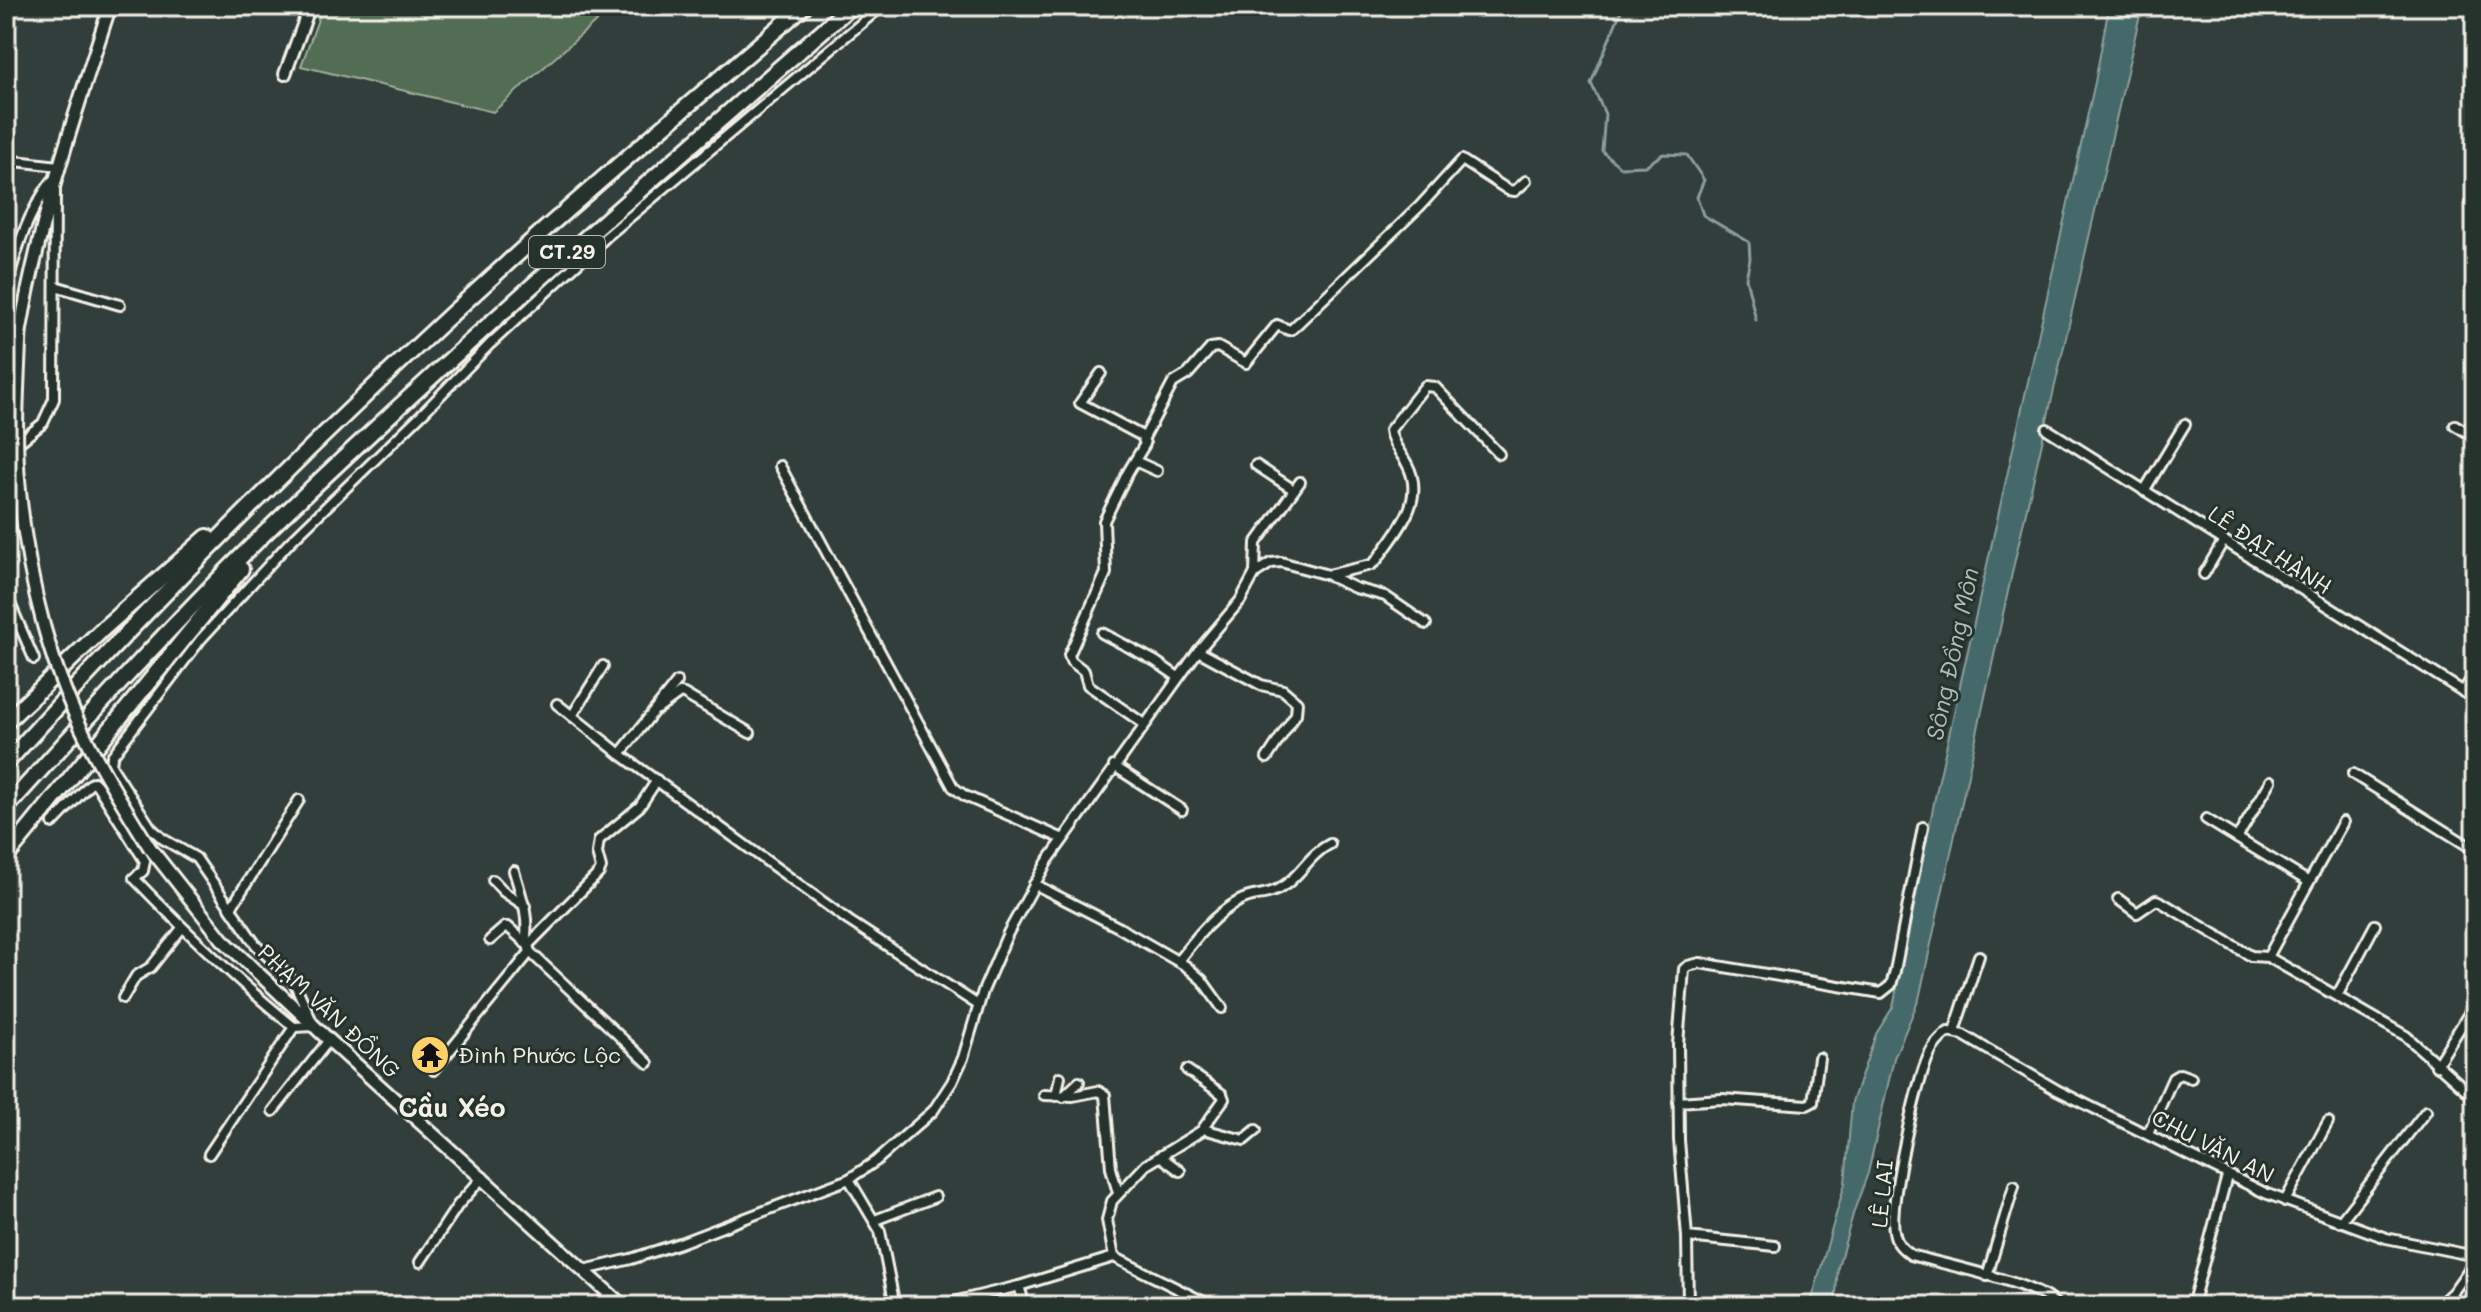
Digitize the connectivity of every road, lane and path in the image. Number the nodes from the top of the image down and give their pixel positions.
1 (110, 6) edge
2 (310, 6) edge
3 (804, 6) edge
4 (851, 6) edge
5 (882, 6) edge
6 (285, 74) dead end
7 (6, 160) edge
8 (57, 172) junction
9 (1526, 181) dead end
10 (55, 286) junction
11 (6, 288) edge
12 (120, 305) dead end
13 (1101, 373) dead end
14 (2185, 424) dead end
15 (2455, 425) dead end
16 (2047, 429) dead end
17 (2475, 437) edge
18 (1144, 438) junction
19 (6, 453) edge
20 (1499, 454) dead end
21 (1135, 461) junction
22 (1256, 465) dead end
23 (780, 466) dead end
24 (1157, 471) dead end
25 (269, 486) junction
26 (2144, 491) junction
27 (292, 507) junction
28 (2223, 542) junction
29 (1255, 573) junction
30 (2204, 574) dead end
31 (1328, 575) junction
32 (6, 594) edge
33 (1426, 624) dead end
34 (1102, 633) dead end
35 (1198, 651) junction
36 (34, 659) dead end
37 (603, 666) dead end
38 (2475, 673) edge
39 (1178, 677) junction
40 (677, 682) dead end
41 (2463, 692) junction
42 (2475, 699) edge
43 (557, 704) dead end
44 (658, 709) junction
45 (572, 716) junction
46 (6, 722) edge
47 (1144, 724) junction
48 (750, 733) dead end
49 (620, 754) junction
50 (1267, 758) dead end
51 (6, 763) edge
52 (1114, 766) junction
53 (2353, 774) dead end
54 (657, 780) junction
55 (2271, 781) dead end
56 (299, 800) dead end
57 (6, 808) edge
58 (1182, 810) dead end
59 (2206, 819) dead end
60 (2343, 822) dead end
61 (53, 823) dead end
62 (1923, 827) dead end
63 (2237, 838) junction
64 (1063, 839) junction
65 (1330, 844) dead end
66 (2475, 850) edge
67 (6, 857) edge
68 (514, 871) dead end
69 (493, 880) dead end
70 (2309, 882) junction
71 (1034, 884) junction
72 (2118, 899) dead end
73 (525, 906) junction
74 (231, 908) junction
75 (2375, 925) dead end
76 (182, 928) junction
77 (490, 940) dead end
78 (527, 947) junction
79 (1979, 956) dead end
80 (2268, 957) junction
81 (1178, 961) junction
82 (2337, 996) junction
83 (123, 998) dead end
84 (2475, 1004) edge
85 (978, 1005) junction
86 (1222, 1008) dead end
87 (314, 1026) junction
88 (294, 1027) junction
89 (1951, 1032) junction
90 (329, 1040) junction
91 (1819, 1058) dead end
92 (648, 1063) dead end
93 (2436, 1066) junction
94 (434, 1070) dead end
95 (1187, 1070) dead end
96 (1060, 1077) dead end
97 (2191, 1078) dead end
98 (1079, 1082) dead end
99 (1044, 1095) dead end
100 (1060, 1096) junction
101 (2475, 1098) edge
102 (1678, 1102) junction
103 (273, 1111) dead end
104 (2426, 1111) dead end
105 (2328, 1122) dead end
106 (1203, 1129) junction
107 (1256, 1130) dead end
108 (2148, 1134) junction
109 (209, 1154) dead end
110 (1160, 1156) junction
111 (1180, 1171) dead end
112 (2227, 1176) junction
113 (483, 1177) junction
114 (849, 1179) junction
115 (2014, 1186) dead end
116 (1118, 1193) junction
117 (935, 1197) dead end
118 (2285, 1201) junction
119 (875, 1220) junction
120 (2340, 1222) junction
121 (1687, 1237) junction
122 (1775, 1246) dead end
123 (1114, 1257) junction
124 (2475, 1258) edge
125 (420, 1262) dead end
126 (584, 1270) junction
127 (1987, 1276) junction
128 (1019, 1286) junction
129 (609, 1293) junction
130 (975, 1296) junction
131 (598, 1306) edge
132 (623, 1306) edge
133 (895, 1306) edge
134 (937, 1306) edge
135 (978, 1306) edge
136 (1025, 1306) edge
137 (1212, 1306) edge
138 (1688, 1306) edge
139 (2057, 1306) edge
140 (2192, 1306) edge
141 (2438, 1306) edge

1 - 8 main road
2 - 6 street
3 - 25 highway, CT.29
4 - 27 highway, CT.29
5 - 74 street
7 - 8 street
8 - 10 street
8 - 11 street
8 - 87 main road, PHẠM VĂN ĐỒNG, bridge
9 - 18 street
10 - 12 street
10 - 19 street
13 - 18 street
14 - 26 street
15 - 17 street
16 - 26 street, LÊ ĐẠI HÀNH
18 - 21 street
20 - 31 street
21 - 24 street
21 - 47 street
22 - 29 street
23 - 64 street
25 - 46 highway
25 - 51 highway, CT.29
26 - 28 street, LÊ ĐẠI HÀNH
27 - 57 highway, CT.29
27 - 67 highway
28 - 30 street
28 - 41 street, LÊ ĐẠI HÀNH
29 - 31 street
29 - 35 street
31 - 33 street
32 - 36 street
34 - 39 street
35 - 39 street
35 - 50 street
37 - 45 street
38 - 41 street
39 - 47 street
40 - 44 street
41 - 42 street, LÊ ĐẠI HÀNH
43 - 45 street
44 - 48 street
44 - 49 street
45 - 49 street
47 - 52 street
49 - 54 street
52 - 58 street
52 - 64 street
53 - 66 street
54 - 78 street
54 - 85 street
55 - 63 street
56 - 74 street
59 - 63 street
60 - 70 street
61 - 76 street
62 - 102 street
63 - 70 street
64 - 71 street
65 - 81 street
68 - 73 street
69 - 73 street
70 - 80 street
71 - 81 street
71 - 85 street
72 - 80 street
73 - 78 street
74 - 87 street
75 - 82 street
76 - 83 street
76 - 88 street
77 - 78 street
78 - 92 street
78 - 94 street
79 - 89 street, LÊ LAI
80 - 82 street
81 - 86 street
82 - 93 street
84 - 93 street
85 - 114 street
87 - 88 street
87 - 90 main road, PHẠM VĂN ĐỒNG
88 - 109 street
89 - 108 street, CHU VĂN AN
89 - 127 street, LÊ LAI
90 - 103 street
90 - 113 main road, PHẠM VĂN ĐỒNG
91 - 102 street
93 - 101 street
95 - 106 street
96 - 100 street
97 - 108 street
98 - 100 street
99 - 100 street
100 - 116 street
102 - 121 street
104 - 120 street
105 - 118 street
106 - 107 street
106 - 110 street
108 - 112 street, CHU VĂN AN
110 - 111 street
110 - 116 street
112 - 118 street, CHU VĂN AN
112 - 140 street
113 - 125 street
113 - 126 main road, PHẠM VĂN ĐỒNG
114 - 119 street
114 - 126 street
115 - 127 street
116 - 123 street
117 - 119 street
118 - 120 street, CHU VĂN AN
119 - 133 street
120 - 124 street, CHU VĂN AN
121 - 122 street
121 - 138 street
123 - 128 street
123 - 137 street
124 - 141 street
126 - 129 main road, PHẠM VĂN ĐỒNG
127 - 139 street, LÊ LAI
128 - 130 street
128 - 136 street
129 - 131 street
129 - 132 main road, PHẠM VĂN ĐỒNG
130 - 134 street
130 - 135 street

